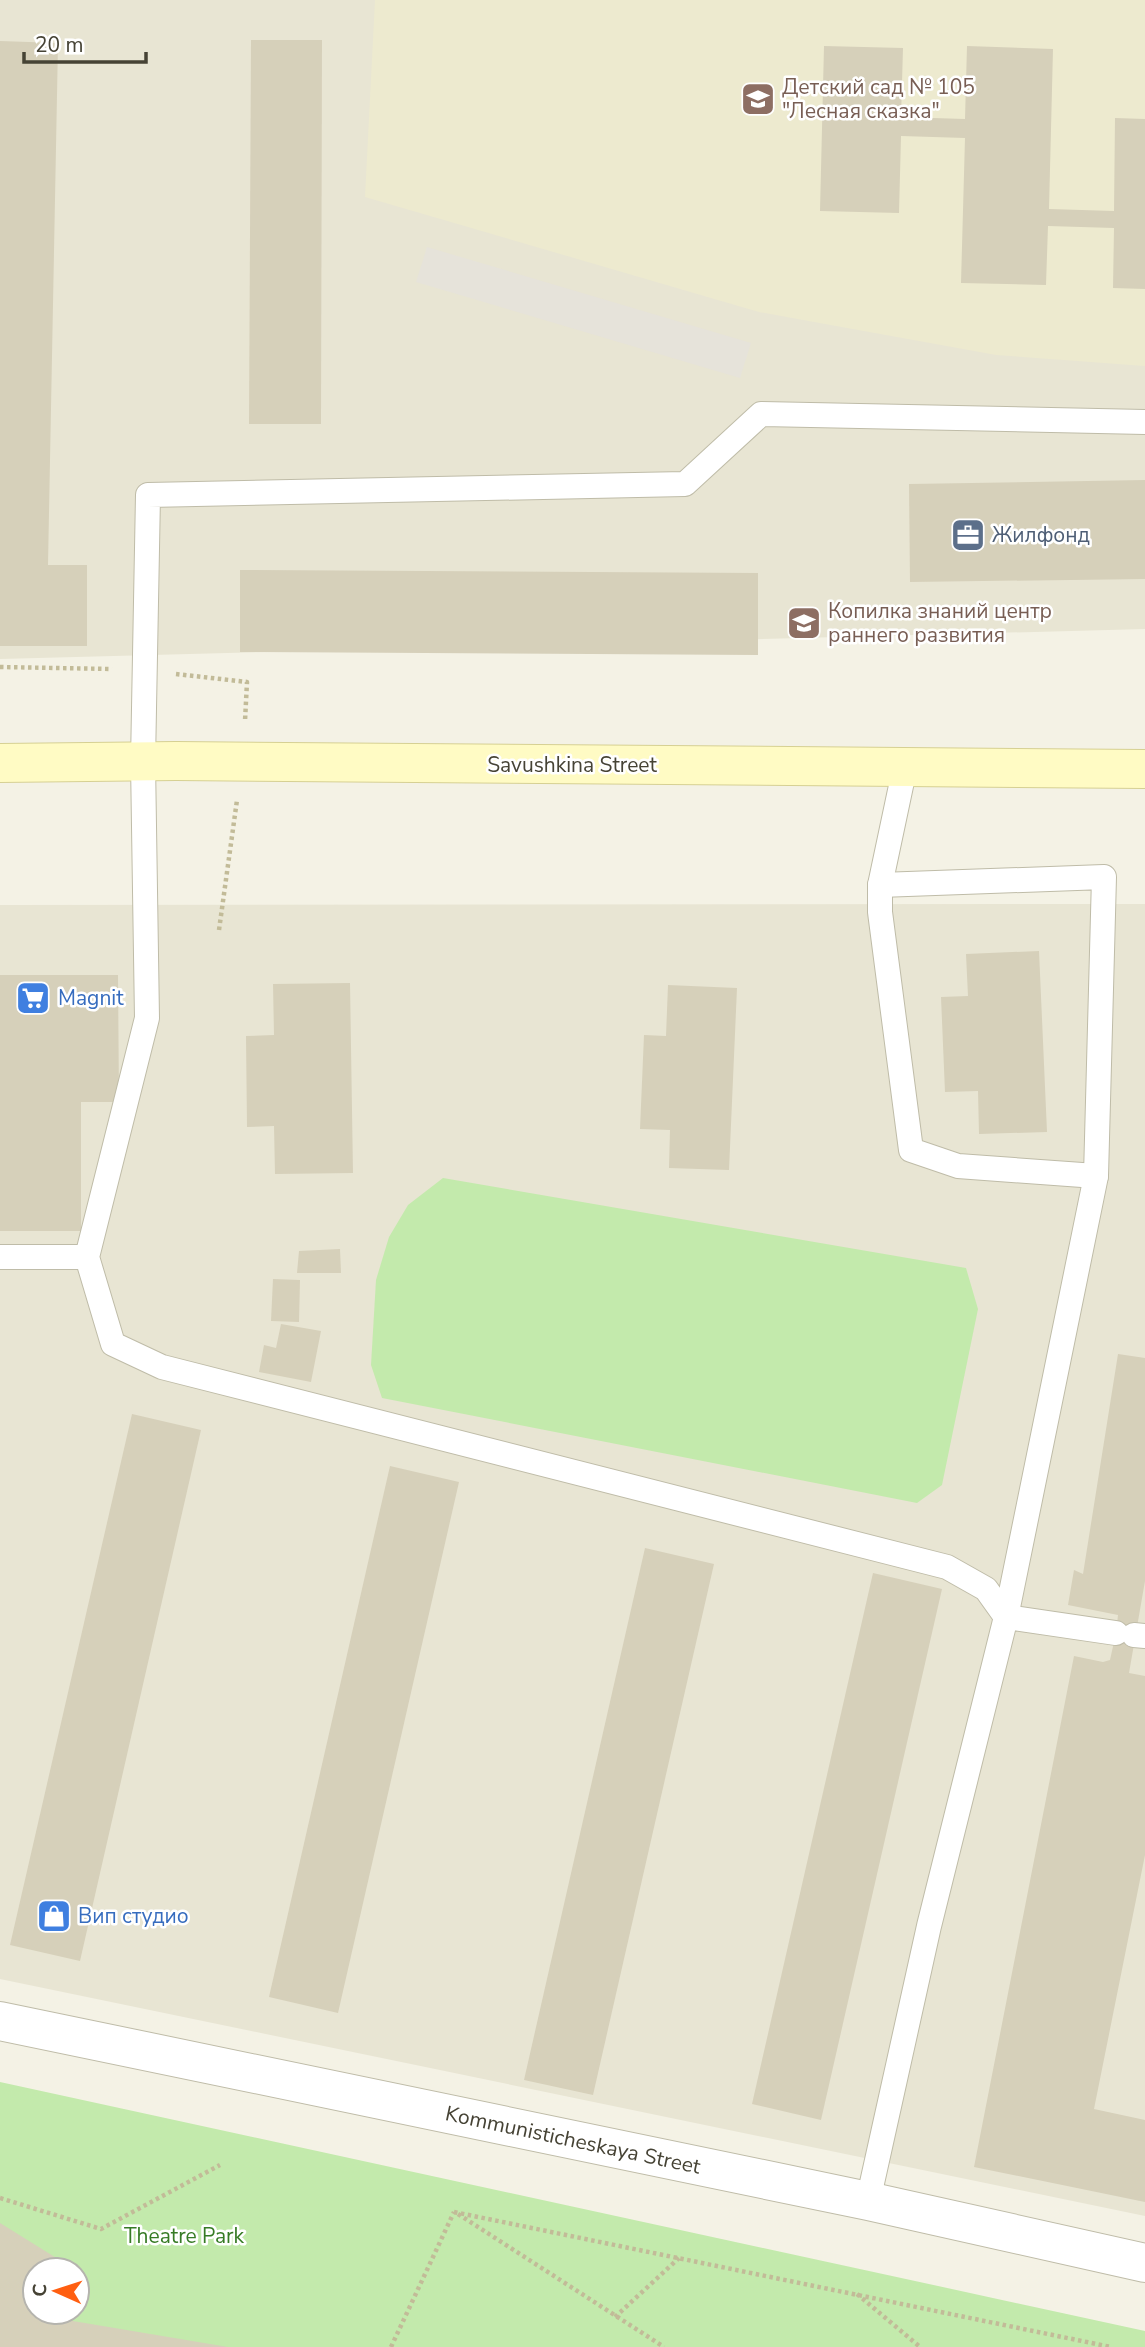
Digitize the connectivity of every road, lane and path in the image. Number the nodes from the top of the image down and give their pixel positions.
1 (1145, 422) edge
2 (143, 762) junction
3 (0, 763) edge
4 (905, 767) junction
5 (1145, 769) edge
6 (880, 885) junction
7 (1096, 1175) junction
8 (0, 1257) edge
9 (87, 1257) junction
10 (1006, 1617) junction
11 (1132, 1635) edge
12 (0, 2021) edge
13 (220, 2165) dead end
14 (0, 2199) edge
15 (868, 2201) junction
16 (454, 2211) junction
17 (680, 2258) junction
18 (1145, 2263) edge
19 (857, 2294) junction
20 (615, 2316) junction
21 (391, 2347) edge
22 (664, 2347) edge
23 (920, 2347) edge
24 (1111, 2347) edge

1 - 2 lane
2 - 3 main road, Savushkina Street
2 - 4 main road, Savushkina Street
2 - 9 lane
4 - 5 main road, Savushkina Street
4 - 6 lane
6 - 7 lane
6 - 7 lane
7 - 10 lane
8 - 9 lane
9 - 10 lane
10 - 11 lane
10 - 15 lane
12 - 15 street, Kommunisticheskaya Street
13 - 14 path
15 - 18 street, Kommunisticheskaya Street
16 - 17 path
16 - 20 path
16 - 21 path
17 - 19 path
17 - 20 path
19 - 23 path
19 - 24 path
20 - 22 path

